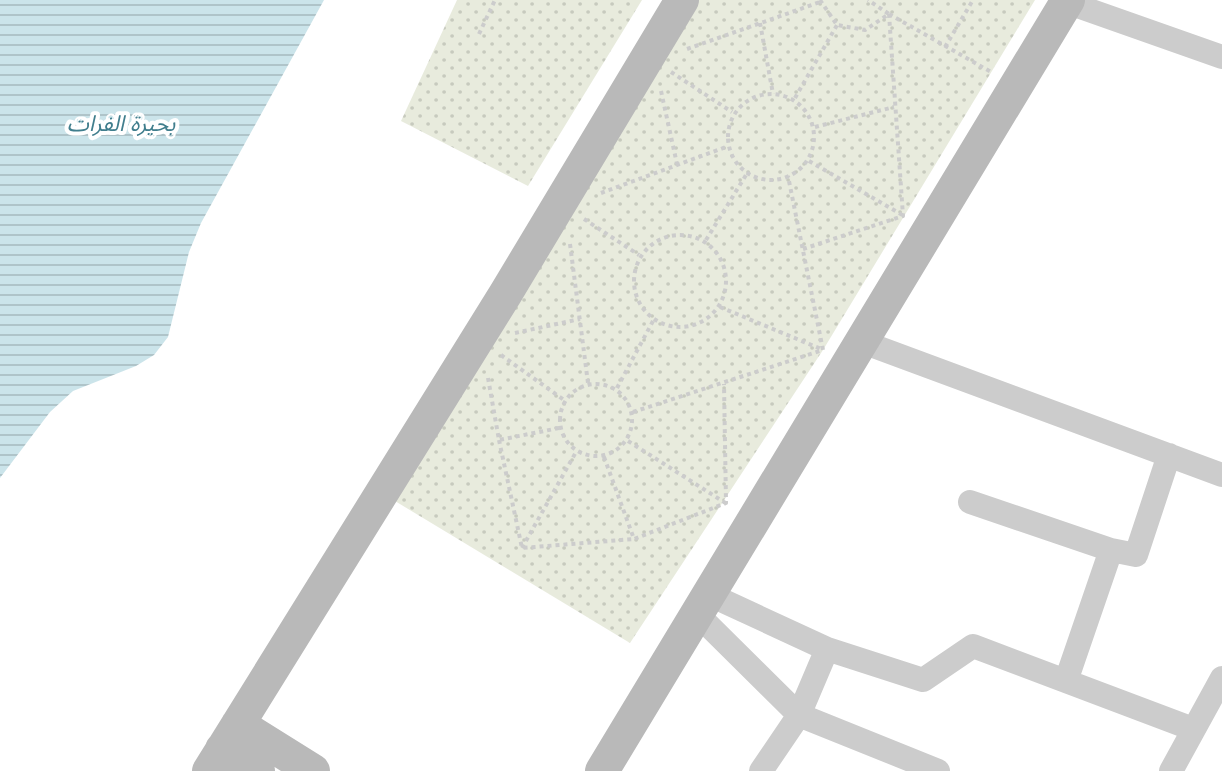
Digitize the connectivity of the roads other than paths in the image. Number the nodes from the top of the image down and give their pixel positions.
1 (682, 0) edge
2 (1067, 1) edge
3 (1222, 57) edge
4 (844, 350) junction
5 (1169, 455) junction
6 (1222, 475) edge
7 (970, 502) dead end
8 (1111, 550) junction
9 (700, 603) junction
10 (827, 649) junction
11 (1222, 678) edge
12 (1066, 681) junction
13 (799, 715) junction
14 (1193, 729) junction
15 (223, 748) edge
16 (258, 771) edge
17 (313, 771) edge
18 (602, 771) edge
19 (761, 771) edge
20 (938, 771) edge
21 (1171, 771) edge

1 - 15 main road
2 - 3 street
2 - 4 main road
4 - 5 street
4 - 9 main road
5 - 6 street
5 - 8 street
7 - 8 street
8 - 12 street
9 - 10 street
9 - 13 street
9 - 18 main road
10 - 12 street
10 - 13 street
11 - 14 street
12 - 14 street
13 - 19 street
13 - 20 street
14 - 21 street
15 - 16 main road
15 - 17 main road

